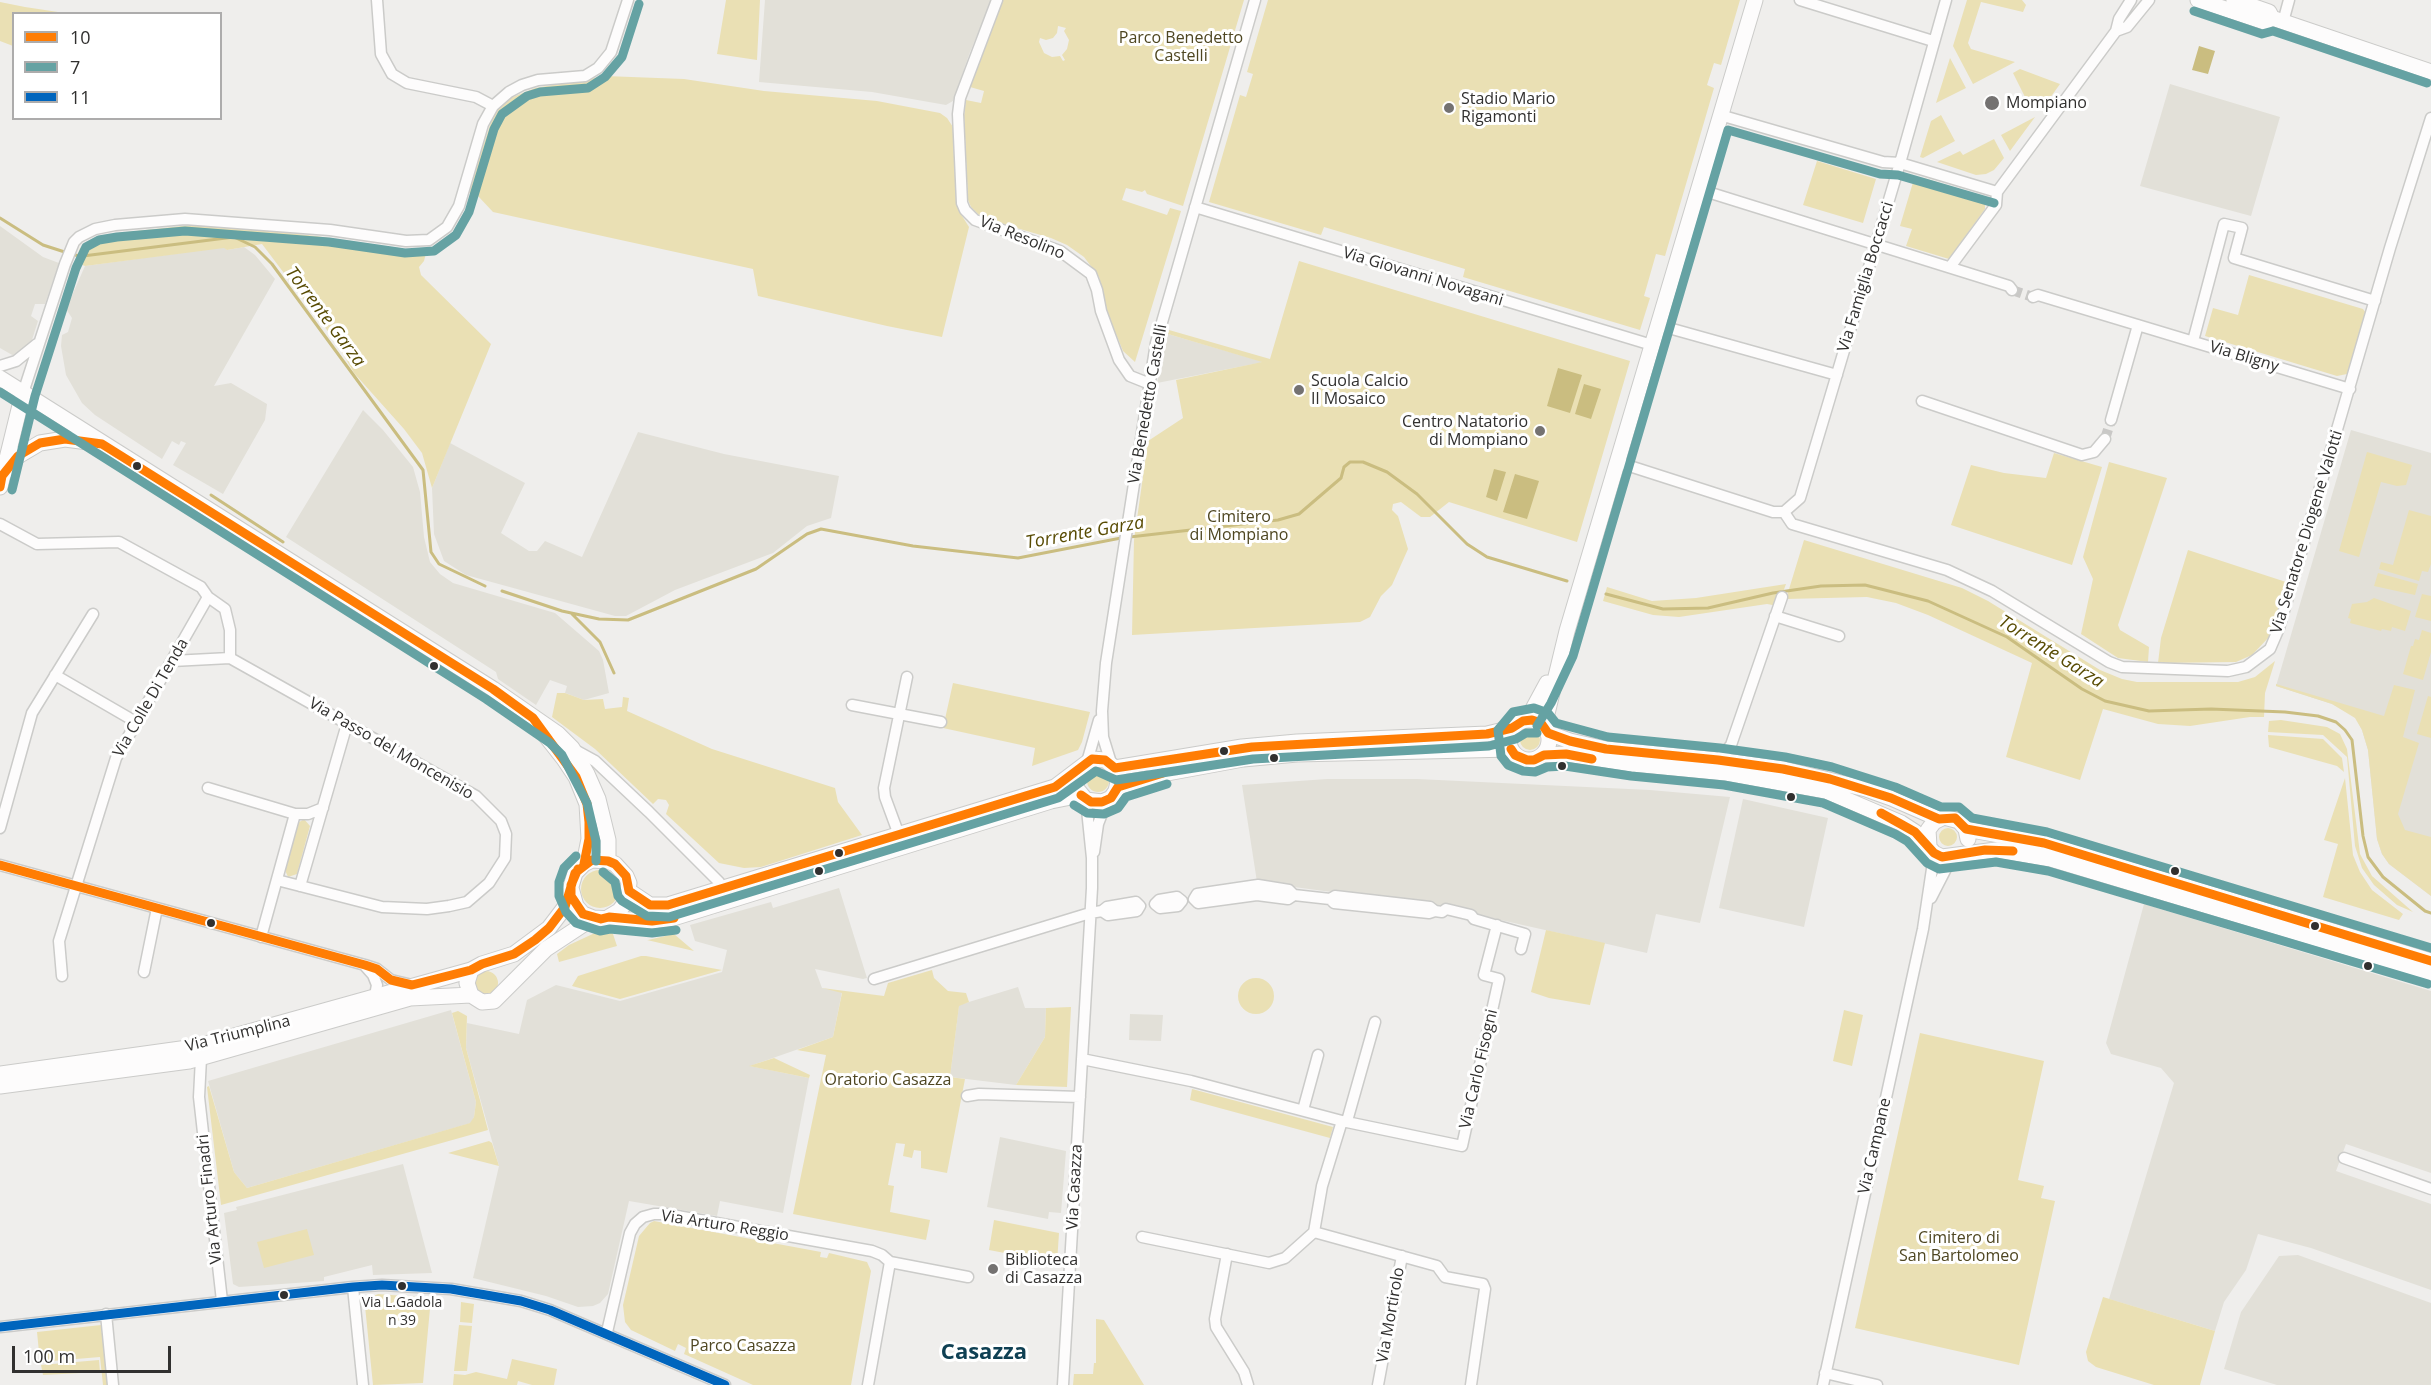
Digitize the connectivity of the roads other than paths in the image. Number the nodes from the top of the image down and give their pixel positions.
1 (377, 0) edge
2 (628, 0) edge
3 (997, 0) edge
4 (1255, 0) edge
5 (1755, 0) edge
6 (1800, 0) edge
7 (1946, 0) edge
8 (2131, 0) edge
9 (2149, 0) edge
10 (2198, 0) edge
11 (2234, 0) edge
12 (2289, 0) edge
13 (2277, 20) junction
14 (2116, 30) junction
15 (1934, 40) junction
16 (2431, 72) edge
17 (493, 106) junction
18 (1720, 115) junction
19 (2431, 118) edge
20 (1900, 163) junction
21 (1698, 189) junction
22 (1998, 192) junction
23 (1195, 207) junction
24 (1876, 243) junction
25 (1950, 267) junction
26 (2012, 287) tunnel mouth
27 (2036, 294) tunnel mouth
28 (2375, 301) junction
29 (1658, 325) junction
30 (2138, 325) junction
31 (2193, 341) junction
32 (40, 342) junction
33 (1652, 345) junction
34 (0, 366) edge
35 (1836, 375) junction
36 (0, 378) edge
37 (1150, 384) junction
38 (2350, 389) junction
39 (23, 393) junction
40 (1922, 401) dead end
41 (2111, 420) tunnel mouth
42 (2105, 439) tunnel mouth
43 (102, 444) junction
44 (1617, 462) junction
45 (1, 481) edge
46 (1784, 512) junction
47 (0, 524) edge
48 (208, 597) junction
49 (1782, 597) dead end
50 (93, 614) dead end
51 (1775, 616) junction
52 (1839, 636) dead end
53 (185, 638) junction
54 (1561, 653) junction
55 (230, 658) junction
56 (196, 660) junction
57 (172, 661) junction
58 (55, 675) junction
59 (907, 677) dead end
60 (852, 705) dead end
61 (1102, 711) junction
62 (900, 714) junction
63 (533, 718) junction
64 (1527, 720) junction
65 (136, 722) junction
66 (941, 722) dead end
67 (347, 724) junction
68 (1512, 728) junction
69 (1546, 730) junction
70 (572, 748) junction
71 (1511, 749) junction
72 (1544, 755) junction
73 (1718, 760) junction
74 (1113, 766) junction
75 (1082, 767) junction
76 (1118, 787) junction
77 (208, 788) dead end
78 (1083, 798) junction
79 (1107, 801) junction
80 (323, 808) junction
81 (295, 814) junction
82 (1939, 819) junction
83 (0, 828) edge
84 (1966, 829) junction
85 (899, 835) junction
86 (1930, 847) junction
87 (1955, 856) junction
88 (1092, 858) junction
89 (608, 861) junction
90 (584, 864) junction
91 (0, 865) edge
92 (277, 880) junction
93 (570, 885) junction
94 (76, 886) junction
95 (300, 886) junction
96 (722, 890) junction
97 (629, 891) junction
98 (1927, 907) junction
99 (157, 908) junction
100 (1090, 913) junction
101 (609, 917) junction
102 (593, 918) junction
103 (1497, 925) junction
104 (261, 938) junction
105 (1521, 949) dead end
106 (2431, 962) edge
107 (488, 963) junction
108 (365, 965) junction
109 (471, 970) junction
110 (144, 972) dead end
111 (2431, 973) edge
112 (62, 976) dead end
113 (874, 980) dead end
114 (412, 985) junction
115 (504, 992) junction
116 (471, 995) junction
117 (375, 996) junction
118 (1375, 1022) dead end
119 (1318, 1055) dead end
120 (1082, 1059) junction
121 (195, 1060) junction
122 (0, 1074) edge
123 (0, 1086) edge
124 (967, 1096) dead end
125 (1080, 1097) junction
126 (1303, 1110) junction
127 (1344, 1121) junction
128 (2344, 1158) dead end
129 (2431, 1189) edge
130 (1314, 1232) junction
131 (1142, 1237) dead end
132 (1227, 1254) junction
133 (1402, 1256) junction
134 (890, 1262) junction
135 (968, 1277) dead end
136 (353, 1287) junction
137 (222, 1301) junction
138 (105, 1314) junction
139 (0, 1327) edge
140 (607, 1332) junction
141 (1825, 1373) junction
142 (113, 1385) edge
143 (363, 1385) edge
144 (725, 1385) edge
145 (868, 1385) edge
146 (1063, 1385) edge
147 (1248, 1385) edge
148 (1378, 1385) edge
149 (1471, 1385) edge
150 (1823, 1385) edge
151 (1877, 1385) edge

1 - 17 street
2 - 17 street
3 - 37 street, Via Resolino
4 - 23 street, Via Benedetto Castelli
5 - 18 main road
6 - 15 street
7 - 15 street, Via Famiglia Boccacci
8 - 14 street
9 - 14 street
10 - 13 main road
11 - 13 main road
12 - 13 street
13 - 16 main road
14 - 22 street
15 - 20 street, Via Famiglia Boccacci
17 - 32 street
18 - 20 street
18 - 21 main road
19 - 28 street, Via Senatore Diogene Valotti
20 - 22 street
20 - 24 street, Via Famiglia Boccacci
21 - 24 street
21 - 29 main road
22 - 25 street
23 - 33 street, Via Giovanni Novagani
23 - 37 street, Via Benedetto Castelli
24 - 25 street
24 - 35 street, Via Famiglia Boccacci
25 - 26 street
27 - 30 street, Via Bligny
28 - 31 street
28 - 38 street, Via Senatore Diogene Valotti
29 - 33 main road
29 - 35 street
30 - 31 street, Via Bligny
30 - 41 street
31 - 38 street, Via Bligny
32 - 34 street
32 - 39 street
33 - 44 main road
35 - 46 street, Via Famiglia Boccacci
36 - 39 main road
37 - 61 street, Via Benedetto Castelli
38 - 46 street, Via Senatore Diogene Valotti
39 - 43 main road
39 - 45 main road
40 - 42 street
43 - 45 main road
43 - 63 main road
44 - 46 street, Via Senatore Diogene Valotti
44 - 54 main road
47 - 48 street
48 - 53 street, Via Colle Di Tenda
48 - 55 street
49 - 51 street
50 - 58 street
51 - 52 street
51 - 73 street
53 - 56 street
53 - 57 street, Via Colle Di Tenda
54 - 64 main road
54 - 69 main road
55 - 56 street
55 - 67 street, Via Passo del Moncenisio
56 - 57 street
57 - 65 street, Via Colle Di Tenda
58 - 65 street
58 - 83 street
59 - 62 street
60 - 62 street
61 - 74 street, Via Benedetto Castelli
61 - 75 street, Via Benedetto Castelli
62 - 66 street
62 - 85 street
63 - 70 main road
63 - 90 main road
64 - 68 main road
64 - 69 main road
65 - 94 street, Via Colle Di Tenda
67 - 80 street
67 - 95 street, Via Passo del Moncenisio
68 - 71 main road
68 - 74 main road
69 - 72 main road
69 - 73 main road
70 - 89 main road
70 - 96 street
71 - 72 main road
71 - 76 main road
72 - 86 main road
73 - 82 main road
74 - 75 main road
74 - 76 main road
75 - 78 main road
75 - 85 main road
76 - 79 main road
77 - 81 street
78 - 79 main road
78 - 88 street, Via Casazza
78 - 101 main road
79 - 88 street, Via Casazza
80 - 81 street
80 - 95 street
81 - 92 street
82 - 84 main road
82 - 86 main road
84 - 87 main road
84 - 106 main road
85 - 96 main road
86 - 87 main road
86 - 98 street, Via Campane
87 - 98 street, Via Campane
87 - 111 main road
88 - 100 street, Via Casazza
89 - 90 main road
89 - 97 main road
90 - 93 main road, Via Triumplina
91 - 94 street
92 - 95 street, Via Passo del Moncenisio
92 - 104 street
93 - 102 main road
93 - 107 main road, Via Triumplina
94 - 99 street
94 - 112 street, Via Colle Di Tenda
96 - 97 main road
97 - 101 main road
98 - 141 street, Via Campane
99 - 104 street
99 - 110 street
100 - 103 street
100 - 113 street
100 - 120 street, Via Casazza
101 - 102 main road
102 - 115 main road, Via Triumplina
103 - 105 street
103 - 127 street, Via Carlo Fisogni
104 - 108 street
107 - 109 main road, Via Triumplina
107 - 115 main road
108 - 114 street
108 - 117 street
109 - 114 main road, Via Triumplina
109 - 116 main road
114 - 117 main road, Via Triumplina
115 - 116 main road, Via Triumplina
116 - 121 main road, Via Triumplina
117 - 122 main road, Via Triumplina
118 - 127 street
119 - 126 street
120 - 125 street, Via Casazza
120 - 126 street, Via Carlo Fisogni
121 - 123 main road, Via Triumplina
121 - 137 street, Via Arturo Finadri
124 - 125 street
125 - 146 street, Via Casazza
126 - 127 street, Via Carlo Fisogni
127 - 130 street
128 - 129 street
130 - 132 street
130 - 133 street
131 - 132 street
132 - 147 street
133 - 148 street, Via Mortirolo
133 - 149 street, Via Mortirolo
134 - 135 street, Via Arturo Reggio
134 - 140 street, Via Arturo Reggio
134 - 145 street
136 - 137 street
136 - 140 street
136 - 143 street
137 - 138 street
138 - 139 street
138 - 142 street
140 - 144 street
141 - 150 street, Via Campane
141 - 151 street

